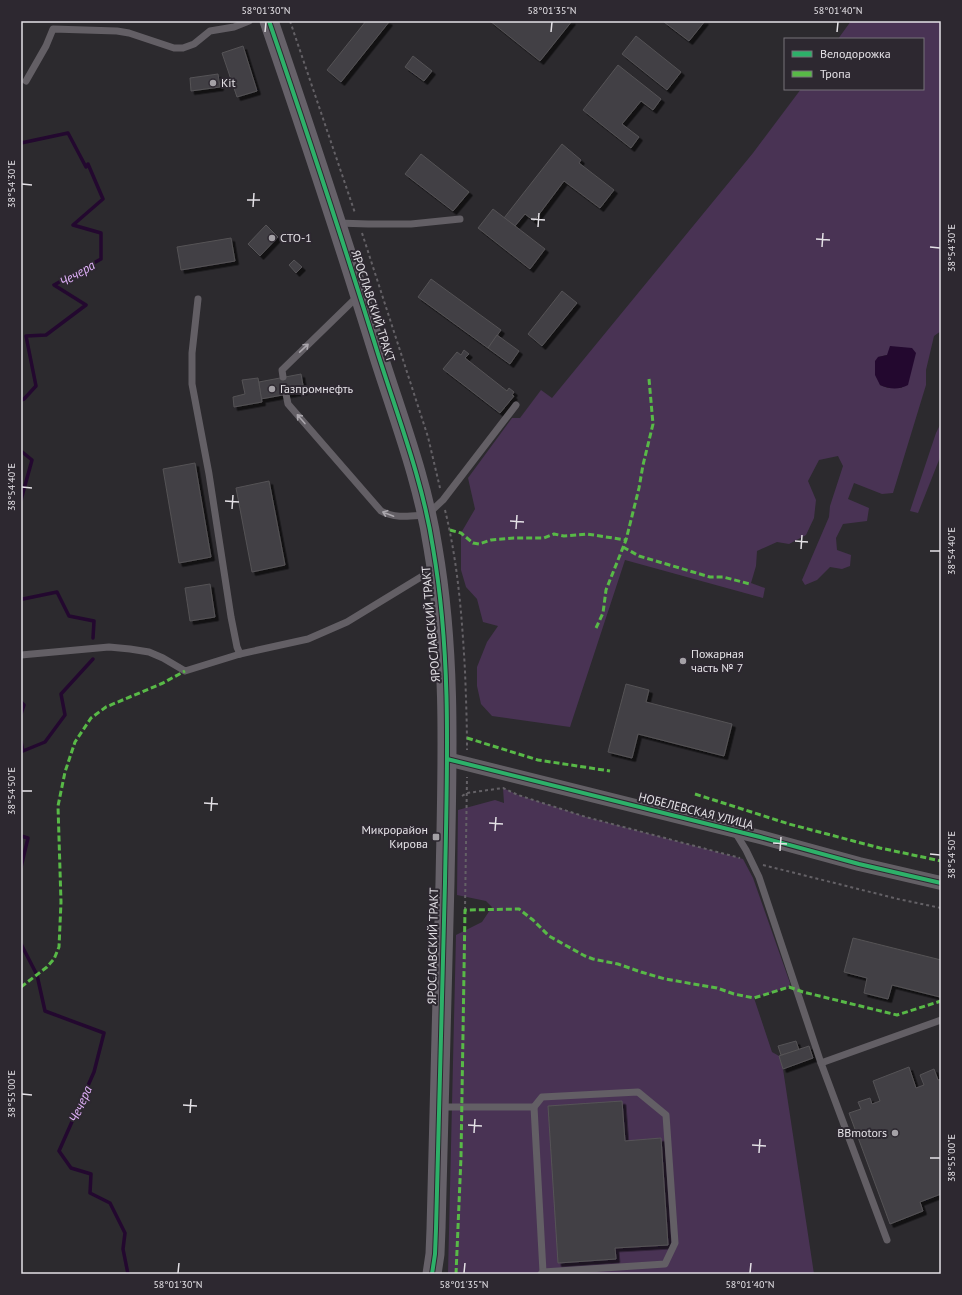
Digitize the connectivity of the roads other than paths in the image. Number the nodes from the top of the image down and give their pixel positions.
1 (249, 21) edge
2 (269, 21) edge
3 (26, 81) dead end
4 (460, 218) dead end
5 (336, 223) junction
6 (360, 295) junction
7 (198, 299) dead end
8 (283, 377) dead end
9 (286, 394) dead end
10 (516, 405) dead end
11 (427, 515) junction
12 (436, 568) junction
13 (240, 654) junction
14 (21, 655) edge
15 (447, 759) junction
16 (735, 832) junction
17 (941, 883) edge
18 (941, 1020) edge
19 (821, 1062) junction
20 (439, 1107) junction
21 (534, 1107) junction
22 (887, 1240) dead end
23 (542, 1273) edge
24 (432, 1274) edge

1 - 3 lane
2 - 5 street, ЯРОСЛАВСКИЙ ТРАКТ
4 - 5 lane
5 - 6 street, ЯРОСЛАВСКИЙ ТРАКТ
8 -> 6 lane
6 - 11 street, ЯРОСЛАВСКИЙ ТРАКТ
7 - 13 lane
11 -> 9 lane
10 - 11 lane
11 - 12 street, ЯРОСЛАВСКИЙ ТРАКТ
12 - 13 lane
12 - 15 street, ЯРОСЛАВСКИЙ ТРАКТ
13 - 14 lane
15 - 16 street, НОБЕЛЕВСКАЯ УЛИЦА
15 - 20 street, ЯРОСЛАВСКИЙ ТРАКТ
16 - 17 street, НОБЕЛЕВСКАЯ УЛИЦА
16 - 19 lane
18 - 19 lane
19 - 22 lane
20 - 21 lane
20 - 24 street, ЯРОСЛАВСКИЙ ТРАКТ
21 - 23 lane
21 - 23 lane

